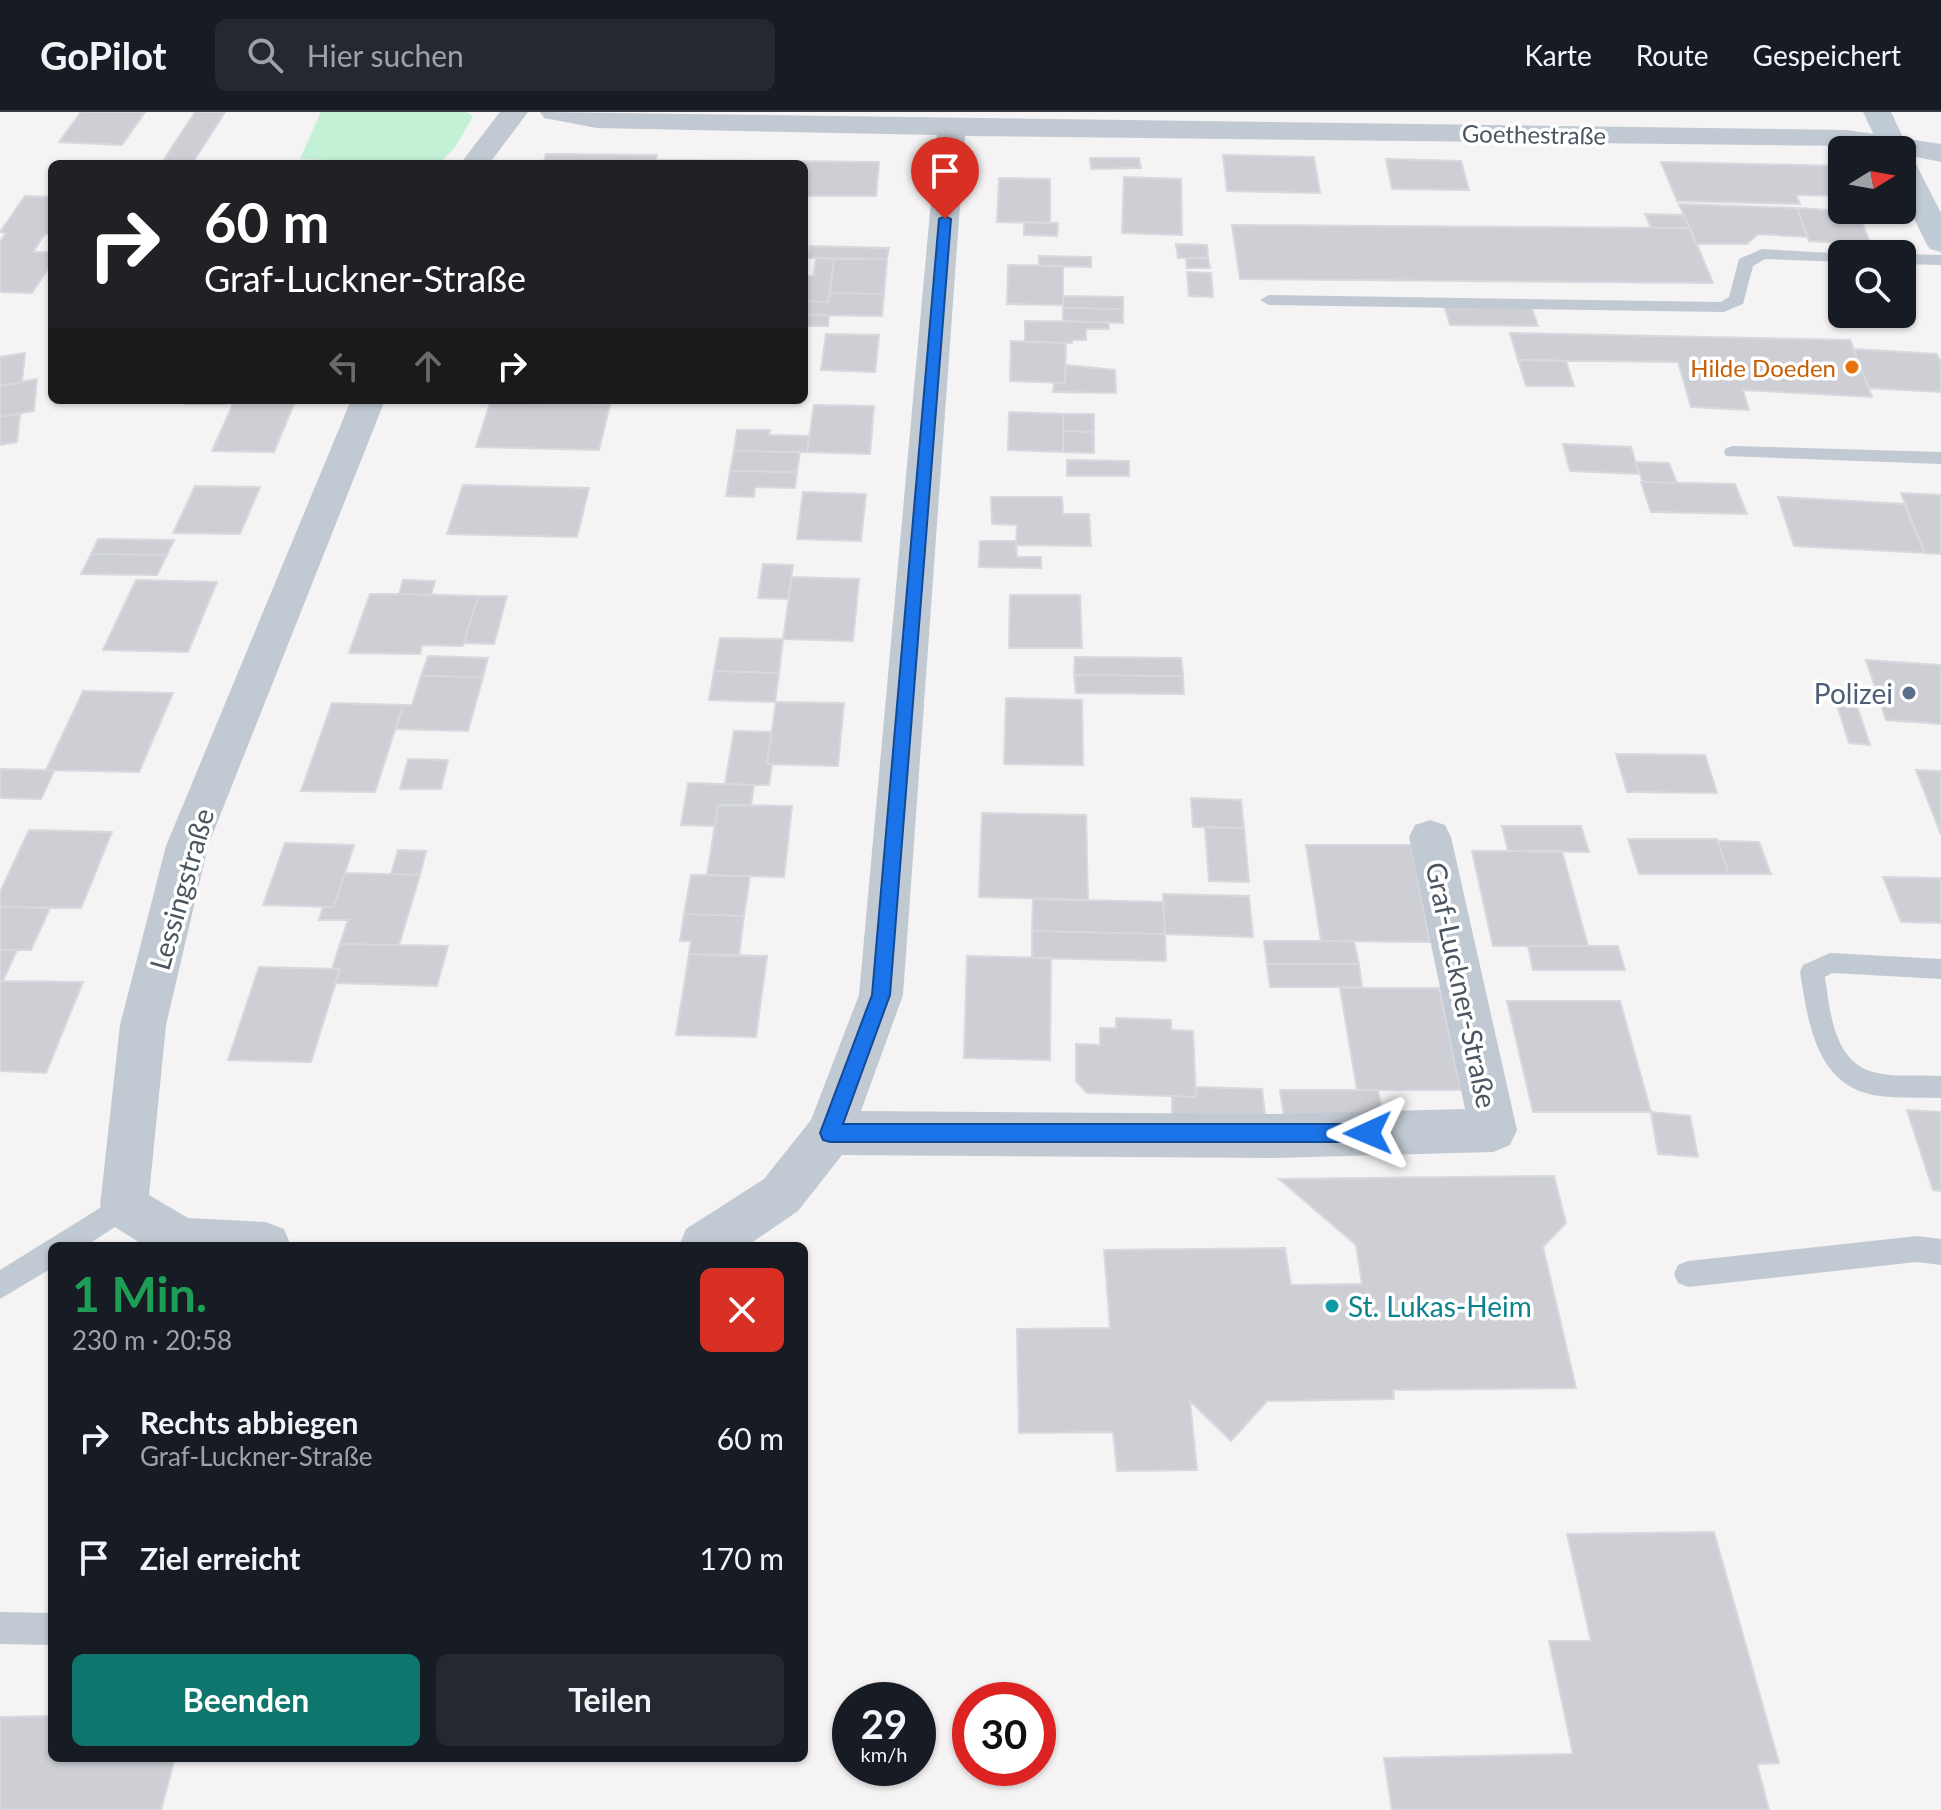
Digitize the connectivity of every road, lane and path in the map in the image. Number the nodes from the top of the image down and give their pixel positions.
1 (514, 112) edge
2 (554, 112) edge
3 (1877, 112) edge
4 (1886, 112) edge
5 (778, 118) edge
6 (1175, 121) edge
7 (952, 126) junction
8 (1888, 136) edge
9 (1892, 136) edge
10 (1828, 138) edge
11 (1916, 152) edge
12 (1941, 153) edge
13 (477, 160) edge
14 (1916, 192) edge
15 (1941, 243) edge
16 (1828, 256) edge
17 (1916, 259) edge
18 (1941, 260) edge
19 (1269, 300) dead end
20 (366, 404) edge
21 (1733, 452) dead end
22 (1941, 458) edge
23 (1430, 837) dead end
24 (1941, 969) edge
25 (1941, 1087) edge
26 (830, 1133) junction
27 (124, 1206) junction
28 (68, 1242) edge
29 (199, 1242) edge
30 (710, 1242) edge
31 (1941, 1252) edge
32 (48, 1255) edge
33 (1688, 1274) dead end
34 (0, 1286) edge
35 (0, 1628) edge
36 (48, 1629) edge

1 - 13 street
2 - 5 street, Goethestraße
3 - 8 street
4 - 9 street
5 - 7 street, Goethestraße
6 - 7 street, Goethestraße
6 - 10 street, Goethestraße
7 - 26 street
11 - 12 street, Goethestraße
14 - 15 street
16 - 19 lane
17 - 18 lane
20 - 27 street, Lessingstraße
21 - 22 lane
23 - 26 street, Graf-Luckner-Straße
24 - 25 lane
26 - 30 street
27 - 28 lane
27 - 29 street
31 - 33 lane
32 - 34 lane
35 - 36 lane

